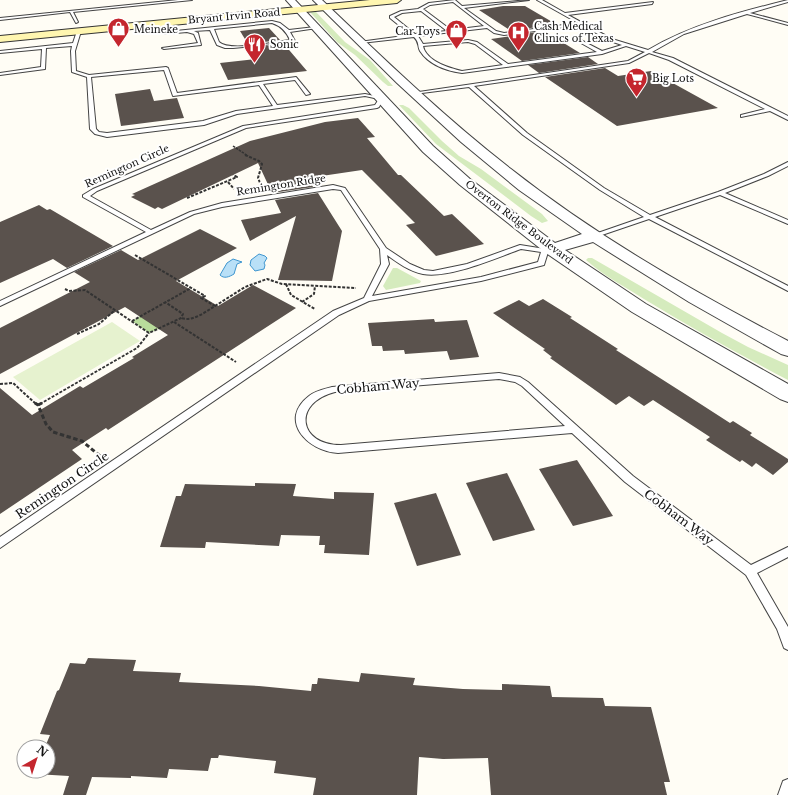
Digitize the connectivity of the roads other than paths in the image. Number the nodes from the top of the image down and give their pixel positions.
1 (190, 0) edge
2 (397, 0) edge
3 (454, 0) edge
4 (527, 0) edge
5 (539, 0) edge
6 (646, 0) edge
7 (788, 1) edge
8 (319, 2) edge
9 (294, 4) edge
10 (461, 7) junction
11 (422, 10) junction
12 (71, 11) junction
13 (748, 13) junction
14 (564, 14) junction
15 (216, 18) junction
16 (0, 19) edge
17 (180, 21) junction
18 (582, 24) junction
19 (788, 24) edge
20 (77, 27) junction
21 (222, 27) junction
22 (487, 27) junction
23 (212, 28) junction
24 (315, 28) junction
25 (0, 30) edge
26 (185, 31) junction
27 (288, 31) junction
28 (450, 31) junction
29 (166, 33) dead end
30 (412, 36) junction
31 (573, 37) dead end
32 (0, 39) edge
33 (361, 42) junction
34 (76, 44) junction
35 (421, 45) junction
36 (625, 45) junction
37 (44, 47) junction
38 (164, 48) dead end
39 (0, 52) edge
40 (649, 52) junction
41 (602, 53) junction
42 (568, 57) junction
43 (574, 61) dead end
44 (580, 65) dead end
45 (506, 66) junction
46 (586, 69) junction
47 (0, 74) edge
48 (89, 76) junction
49 (260, 83) junction
50 (470, 85) junction
51 (414, 93) junction
52 (308, 94) dead end
53 (382, 98) junction
54 (276, 107) junction
55 (770, 110) junction
56 (743, 116) dead end
57 (788, 118) edge
58 (788, 164) edge
59 (720, 193) junction
60 (649, 218) junction
61 (788, 222) edge
62 (150, 232) junction
63 (594, 236) junction
64 (383, 249) junction
65 (549, 250) junction
66 (469, 266) junction
67 (433, 273) junction
68 (481, 279) junction
69 (441, 287) junction
70 (788, 289) edge
71 (367, 299) junction
72 (0, 304) edge
73 (788, 349) edge
74 (788, 394) edge
75 (574, 429) junction
76 (0, 543) edge
77 (788, 552) edge
78 (750, 571) junction
79 (788, 644) edge
80 (788, 786) edge
81 (785, 795) edge

1 - 12 lane
2 - 8 main road, Bryant Irvin Road
3 - 10 lane
3 - 11 lane
4 - 10 lane
5 - 14 lane
6 - 14 lane
7 - 13 lane
8 - 9 main road, Bryant Irvin Road
8 - 33 street
9 - 15 main road, Bryant Irvin Road
9 - 20 main road, Bryant Irvin Road
9 - 24 street, Overton Ridge Boulevard
10 - 22 lane
11 - 28 lane
11 - 30 lane
12 - 16 lane
12 - 20 lane
13 - 19 lane
13 - 40 lane
14 - 18 lane
15 - 17 main road, Bryant Irvin Road
15 - 21 lane
17 - 20 main road, Bryant Irvin Road
17 - 26 lane
18 - 22 lane
18 - 36 lane
20 - 25 main road, Bryant Irvin Road
20 - 32 main road, Bryant Irvin Road
20 - 34 lane
21 - 23 lane
21 - 27 lane
22 - 28 lane
23 - 26 lane
23 - 27 lane
24 - 27 lane
24 - 53 street, Overton Ridge Boulevard
26 - 29 lane
26 - 38 lane
28 - 30 lane
30 - 33 lane
30 - 35 lane
31 - 41 lane
33 - 51 street
34 - 37 lane
34 - 48 lane
35 - 45 lane
35 - 45 lane
36 - 40 lane
36 - 41 lane
37 - 39 lane
37 - 47 lane
40 - 46 lane
40 - 55 lane
41 - 42 lane
42 - 43 lane
42 - 45 lane
44 - 46 lane
46 - 50 lane
48 - 49 lane
48 - 54 lane
49 - 52 lane
49 - 54 lane
50 - 51 lane
50 - 60 lane
51 - 53 street
51 - 63 street
53 - 54 lane
53 - 62 lane, Remington Circle
53 - 65 street, Overton Ridge Boulevard
55 - 56 lane
55 - 57 lane
58 - 59 lane
59 - 60 lane
59 - 61 lane
60 - 63 lane
60 - 70 lane
62 - 64 lane, Remington Ridge
62 - 72 lane
63 - 65 street
63 - 73 street
64 - 67 lane
64 - 71 lane
65 - 66 lane
65 - 68 lane, Remington Circle
65 - 74 street, Overton Ridge Boulevard
66 - 67 lane
66 - 68 lane
67 - 69 lane
68 - 69 lane, Remington Circle
69 - 71 lane, Remington Circle
71 - 76 lane, Remington Circle
75 - 75 lane, Cobham Way
75 - 78 lane, Cobham Way
77 - 78 lane
78 - 79 lane, Cobham Way
80 - 81 lane

